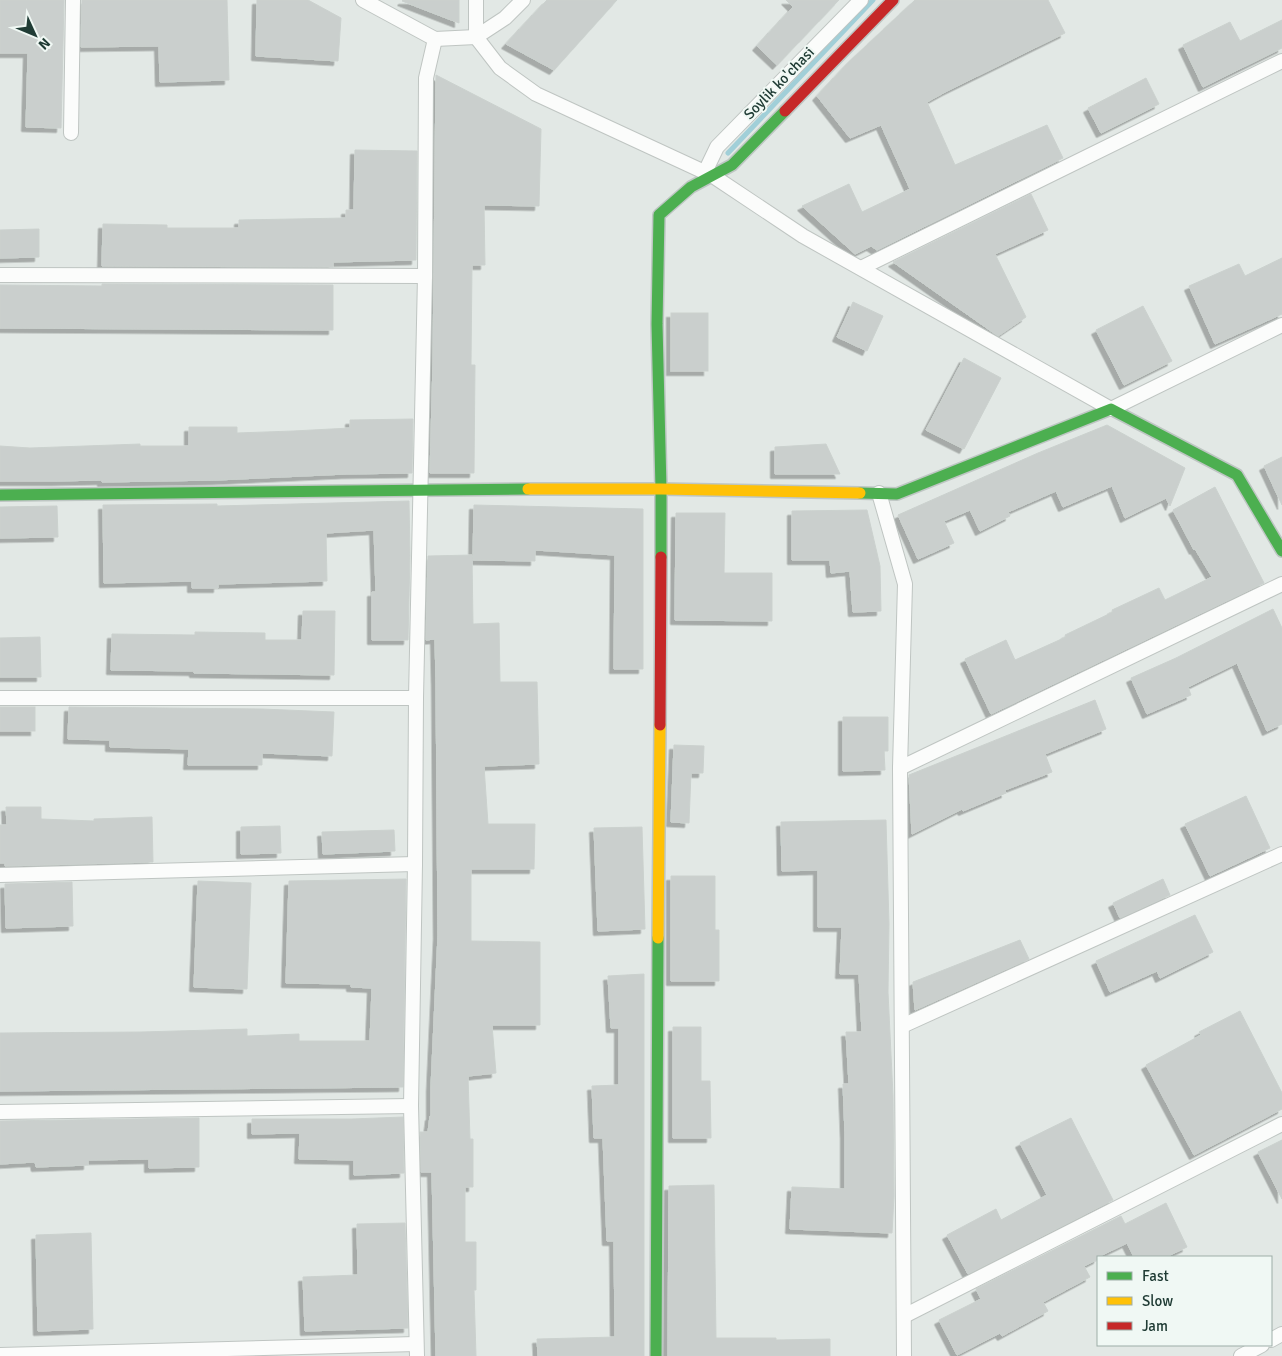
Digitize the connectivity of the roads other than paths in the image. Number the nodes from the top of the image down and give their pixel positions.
1 (73, 0) edge
2 (363, 0) edge
3 (476, 0) edge
4 (523, 0) edge
5 (861, 0) edge
6 (894, 0) edge
7 (476, 37) junction
8 (435, 39) junction
9 (1282, 61) edge
10 (71, 134) dead end
11 (709, 174) junction
12 (861, 268) junction
13 (0, 275) edge
14 (425, 276) junction
15 (1282, 325) edge
16 (1111, 409) junction
17 (661, 488) junction
18 (420, 489) junction
19 (880, 493) junction
20 (0, 495) edge
21 (1282, 551) edge
22 (1282, 584) edge
23 (0, 698) edge
24 (416, 698) junction
25 (900, 768) junction
26 (1282, 854) edge
27 (415, 864) junction
28 (0, 875) edge
29 (902, 1026) junction
30 (411, 1106) junction
31 (0, 1112) edge
32 (1282, 1124) edge
33 (904, 1316) junction
34 (1260, 1346) edge
35 (416, 1350) edge
36 (0, 1355) edge
37 (656, 1356) edge
38 (904, 1356) edge
39 (1241, 1356) edge

1 - 10 street
2 - 8 street
3 - 7 street
4 - 7 street
5 - 11 street, Soylik ko'chasi
6 - 11 street
7 - 8 street
7 - 11 street
8 - 14 street
9 - 12 street
11 - 12 street
11 - 17 street
12 - 16 street
13 - 14 street
14 - 18 street
15 - 16 street
16 - 19 street
16 - 21 street
17 - 18 street
17 - 19 street
17 - 37 street
18 - 20 street
18 - 24 street
19 - 25 street
22 - 25 street
23 - 24 street
24 - 27 street
25 - 29 street
26 - 29 street
27 - 28 street
27 - 30 street
29 - 33 street
30 - 31 street
30 - 35 street
32 - 33 street
33 - 38 street
34 - 39 street
35 - 36 street

